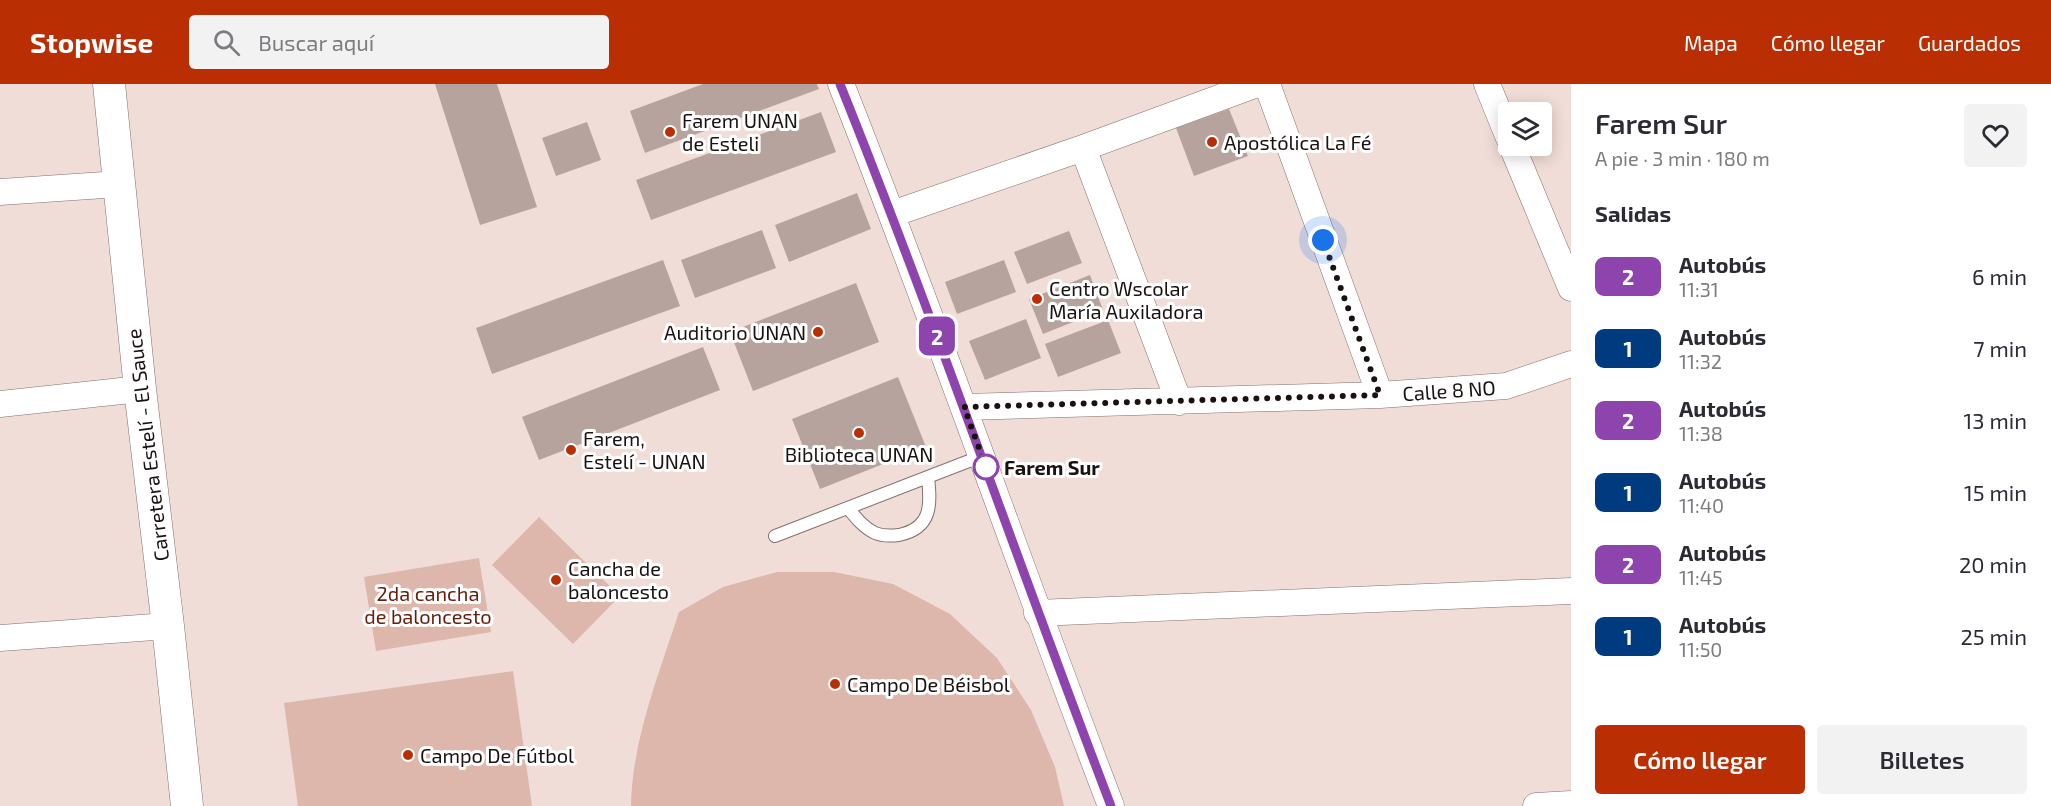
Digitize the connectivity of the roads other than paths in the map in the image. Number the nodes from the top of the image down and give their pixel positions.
1 (109, 84) edge
2 (841, 84) edge
3 (1257, 84) edge
4 (1267, 84) edge
5 (1487, 84) edge
6 (1498, 111) edge
7 (1083, 148) junction
8 (1516, 156) edge
9 (119, 184) junction
10 (0, 192) edge
11 (892, 214) junction
12 (1571, 288) edge
13 (1571, 364) edge
14 (140, 389) junction
15 (1380, 395) junction
16 (1179, 402) junction
17 (0, 405) edge
18 (964, 407) junction
19 (982, 456) junction
20 (928, 477) junction
21 (848, 508) junction
22 (775, 536) dead end
23 (1571, 591) edge
24 (1037, 613) junction
25 (168, 626) junction
26 (0, 638) edge
27 (1571, 804) edge
28 (187, 806) edge
29 (1111, 806) edge
30 (1536, 806) edge

1 - 9 street, Carretera Estelí - El Sauce
2 - 11 street
3 - 7 street
4 - 15 street
5 - 6 street
7 - 11 street
7 - 16 street
8 - 12 street
9 - 10 street
9 - 14 street, Carretera Estelí - El Sauce
11 - 18 street
13 - 15 street, Calle 8 NO
14 - 17 street
14 - 25 street, Carretera Estelí - El Sauce
15 - 16 street, Calle 8 NO
16 - 18 street, Calle 8 NO
18 - 19 street
19 - 20 lane
19 - 24 street
20 - 21 lane
20 - 21 lane
21 - 22 lane
23 - 24 street
24 - 29 street
25 - 26 street
25 - 28 street, Carretera Estelí - El Sauce
27 - 30 street

